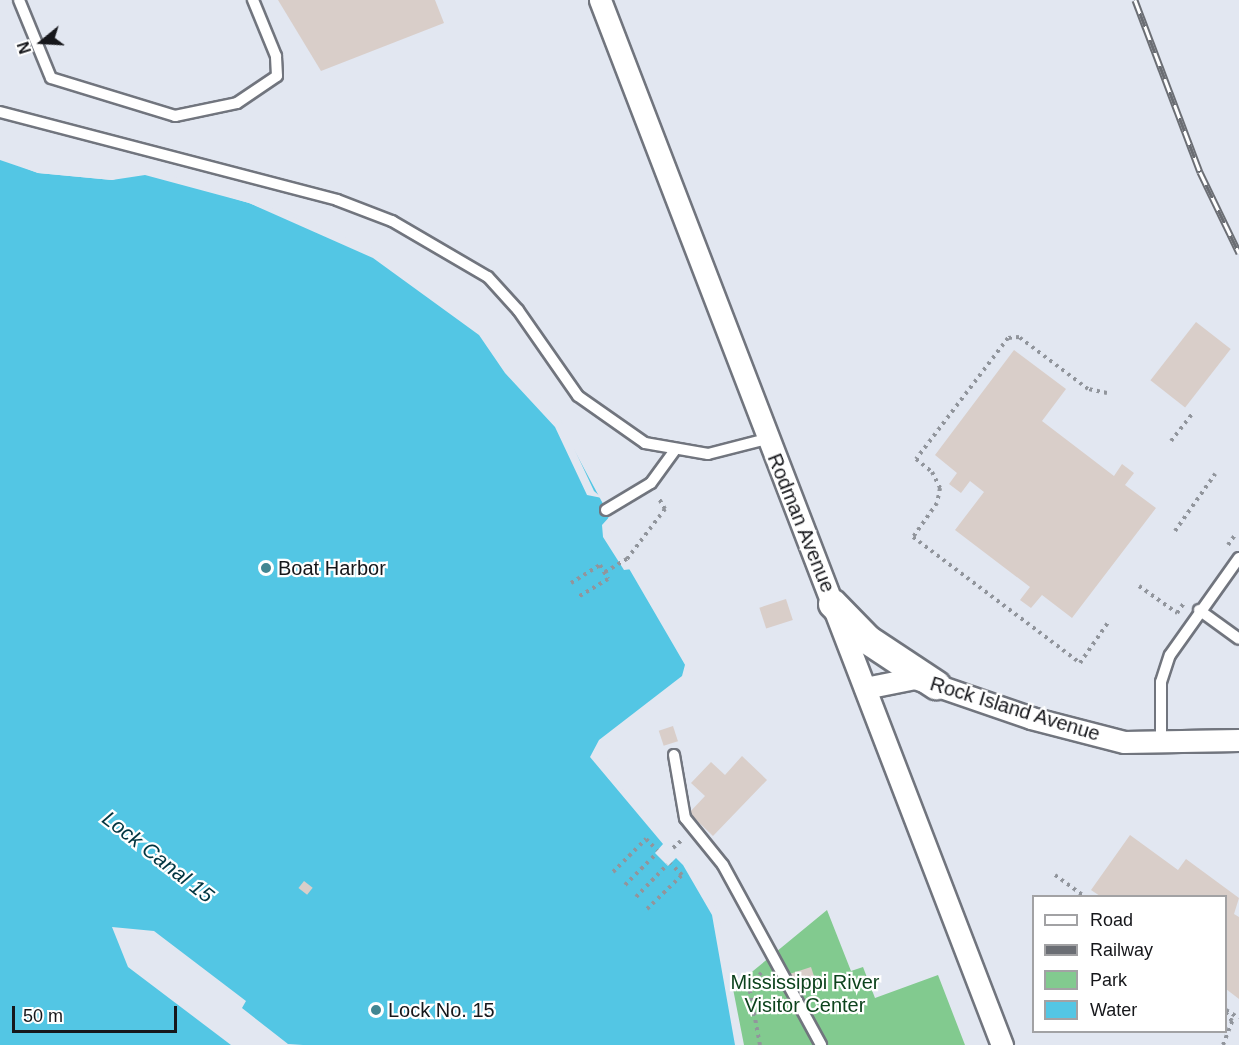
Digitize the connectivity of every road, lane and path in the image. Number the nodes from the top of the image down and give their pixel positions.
1 (19, 0) edge
2 (253, 0) edge
3 (600, 0) edge
4 (0, 112) edge
5 (1107, 393) dead end
6 (1193, 413) dead end
7 (767, 439) junction
8 (1171, 441) dead end
9 (675, 450) junction
10 (1215, 474) dead end
11 (651, 483) junction
12 (606, 510) dead end
13 (1175, 531) dead end
14 (1235, 535) dead end
15 (1224, 550) dead end
16 (1239, 558) edge
17 (604, 572) junction
18 (571, 583) dead end
19 (1139, 586) dead end
20 (578, 597) dead end
21 (1189, 597) dead end
22 (833, 604) junction
23 (1199, 610) junction
24 (1109, 621) dead end
25 (1239, 639) edge
26 (936, 685) junction
27 (865, 688) junction
28 (1239, 740) edge
29 (1161, 744) junction
30 (674, 755) dead end
31 (682, 840) dead end
32 (673, 848) dead end
33 (613, 872) dead end
34 (1055, 875) dead end
35 (625, 885) dead end
36 (1081, 895) edge
37 (636, 897) dead end
38 (647, 909) dead end
39 (774, 960) junction
40 (1227, 1014) edge
41 (760, 1045) edge
42 (821, 1045) edge
43 (1002, 1045) edge
44 (1223, 1045) edge

1 - 2 lane
3 - 7 street, Rodman Avenue
4 - 9 lane
5 - 24 path
6 - 8 path
7 - 9 lane
7 - 22 street, Rodman Avenue
9 - 11 lane
10 - 13 path
11 - 12 lane
11 - 17 path
14 - 15 path
16 - 23 lane
17 - 18 path
17 - 20 path
19 - 21 path
22 - 26 street
22 - 27 street, Rodman Avenue
23 - 25 lane
23 - 29 lane
26 - 27 street, Rock Island Avenue
26 - 29 street, Rock Island Avenue
27 - 43 street, Rodman Avenue
28 - 29 street, Rock Island Avenue
30 - 39 lane
31 - 32 path
33 - 35 path
34 - 36 path
37 - 38 path
39 - 41 path
39 - 42 lane
40 - 44 path

